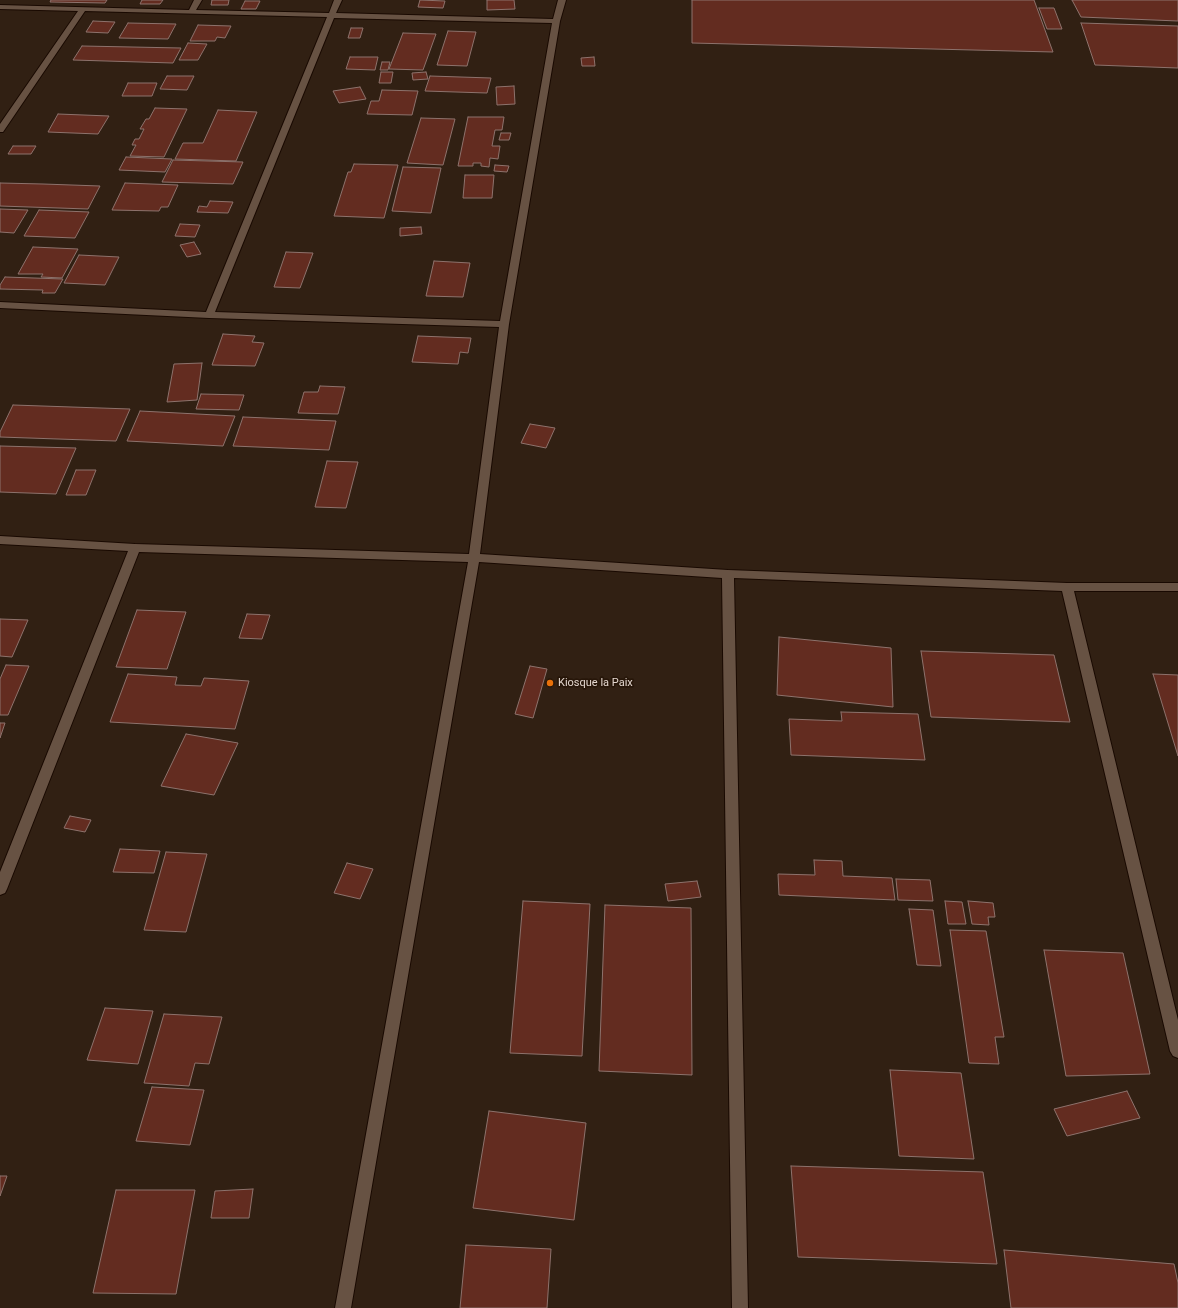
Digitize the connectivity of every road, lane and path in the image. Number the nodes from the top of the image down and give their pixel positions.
1 (198, 0) edge
2 (338, 0) edge
3 (562, 0) edge
4 (0, 7) edge
5 (84, 9) junction
6 (192, 11) junction
7 (332, 16) junction
8 (556, 21) junction
9 (0, 130) edge
10 (0, 305) edge
11 (209, 315) junction
12 (504, 324) junction
13 (0, 540) edge
14 (135, 548) junction
15 (474, 558) junction
16 (728, 574) junction
17 (1068, 587) junction
18 (1178, 587) edge
19 (0, 889) edge
20 (1178, 1051) edge
21 (343, 1308) edge
22 (740, 1308) edge

1 - 6 street
2 - 7 street
3 - 8 street
4 - 5 street
5 - 6 street
5 - 9 street
6 - 7 street
7 - 8 street
7 - 11 street
8 - 12 street
10 - 11 street
11 - 12 street
12 - 15 street
13 - 14 street
14 - 15 street
14 - 19 street
15 - 16 street
15 - 21 street
16 - 17 street
16 - 22 street
17 - 18 street
17 - 20 street

